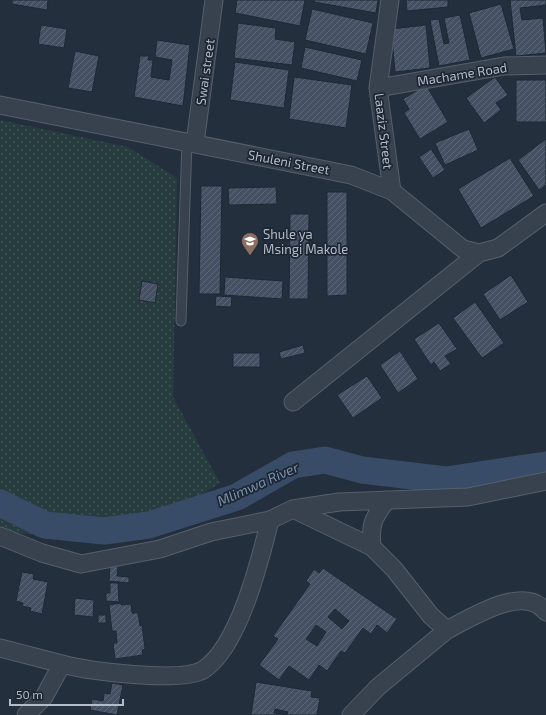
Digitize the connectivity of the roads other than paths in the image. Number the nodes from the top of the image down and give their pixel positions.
1 (214, 0) edge
2 (390, 0) edge
3 (546, 65) edge
4 (378, 88) junction
5 (0, 105) edge
6 (191, 142) junction
7 (392, 191) junction
8 (546, 213) edge
9 (479, 253) junction
10 (181, 321) dead end
11 (293, 402) dead end
12 (546, 481) edge
13 (387, 500) junction
14 (293, 509) junction
15 (270, 520) junction
16 (0, 536) edge
17 (372, 547) junction
18 (546, 612) edge
19 (447, 630) junction
20 (0, 648) edge
21 (62, 664) junction
22 (26, 715) edge
23 (351, 715) edge

1 - 6 street, Swai street
2 - 4 street, Laaziz Street
3 - 4 street, Machame Road
4 - 7 street, Laaziz Street
5 - 6 street, Shuleni Street
6 - 7 street, Shuleni Street
6 - 10 lane
7 - 9 street, Shuleni Street
8 - 9 street
9 - 11 street
12 - 13 street
13 - 14 street
13 - 17 street
14 - 15 street
14 - 17 street
15 - 16 street
15 - 21 street
17 - 19 street
18 - 19 street
19 - 23 street
20 - 21 street
21 - 22 street

